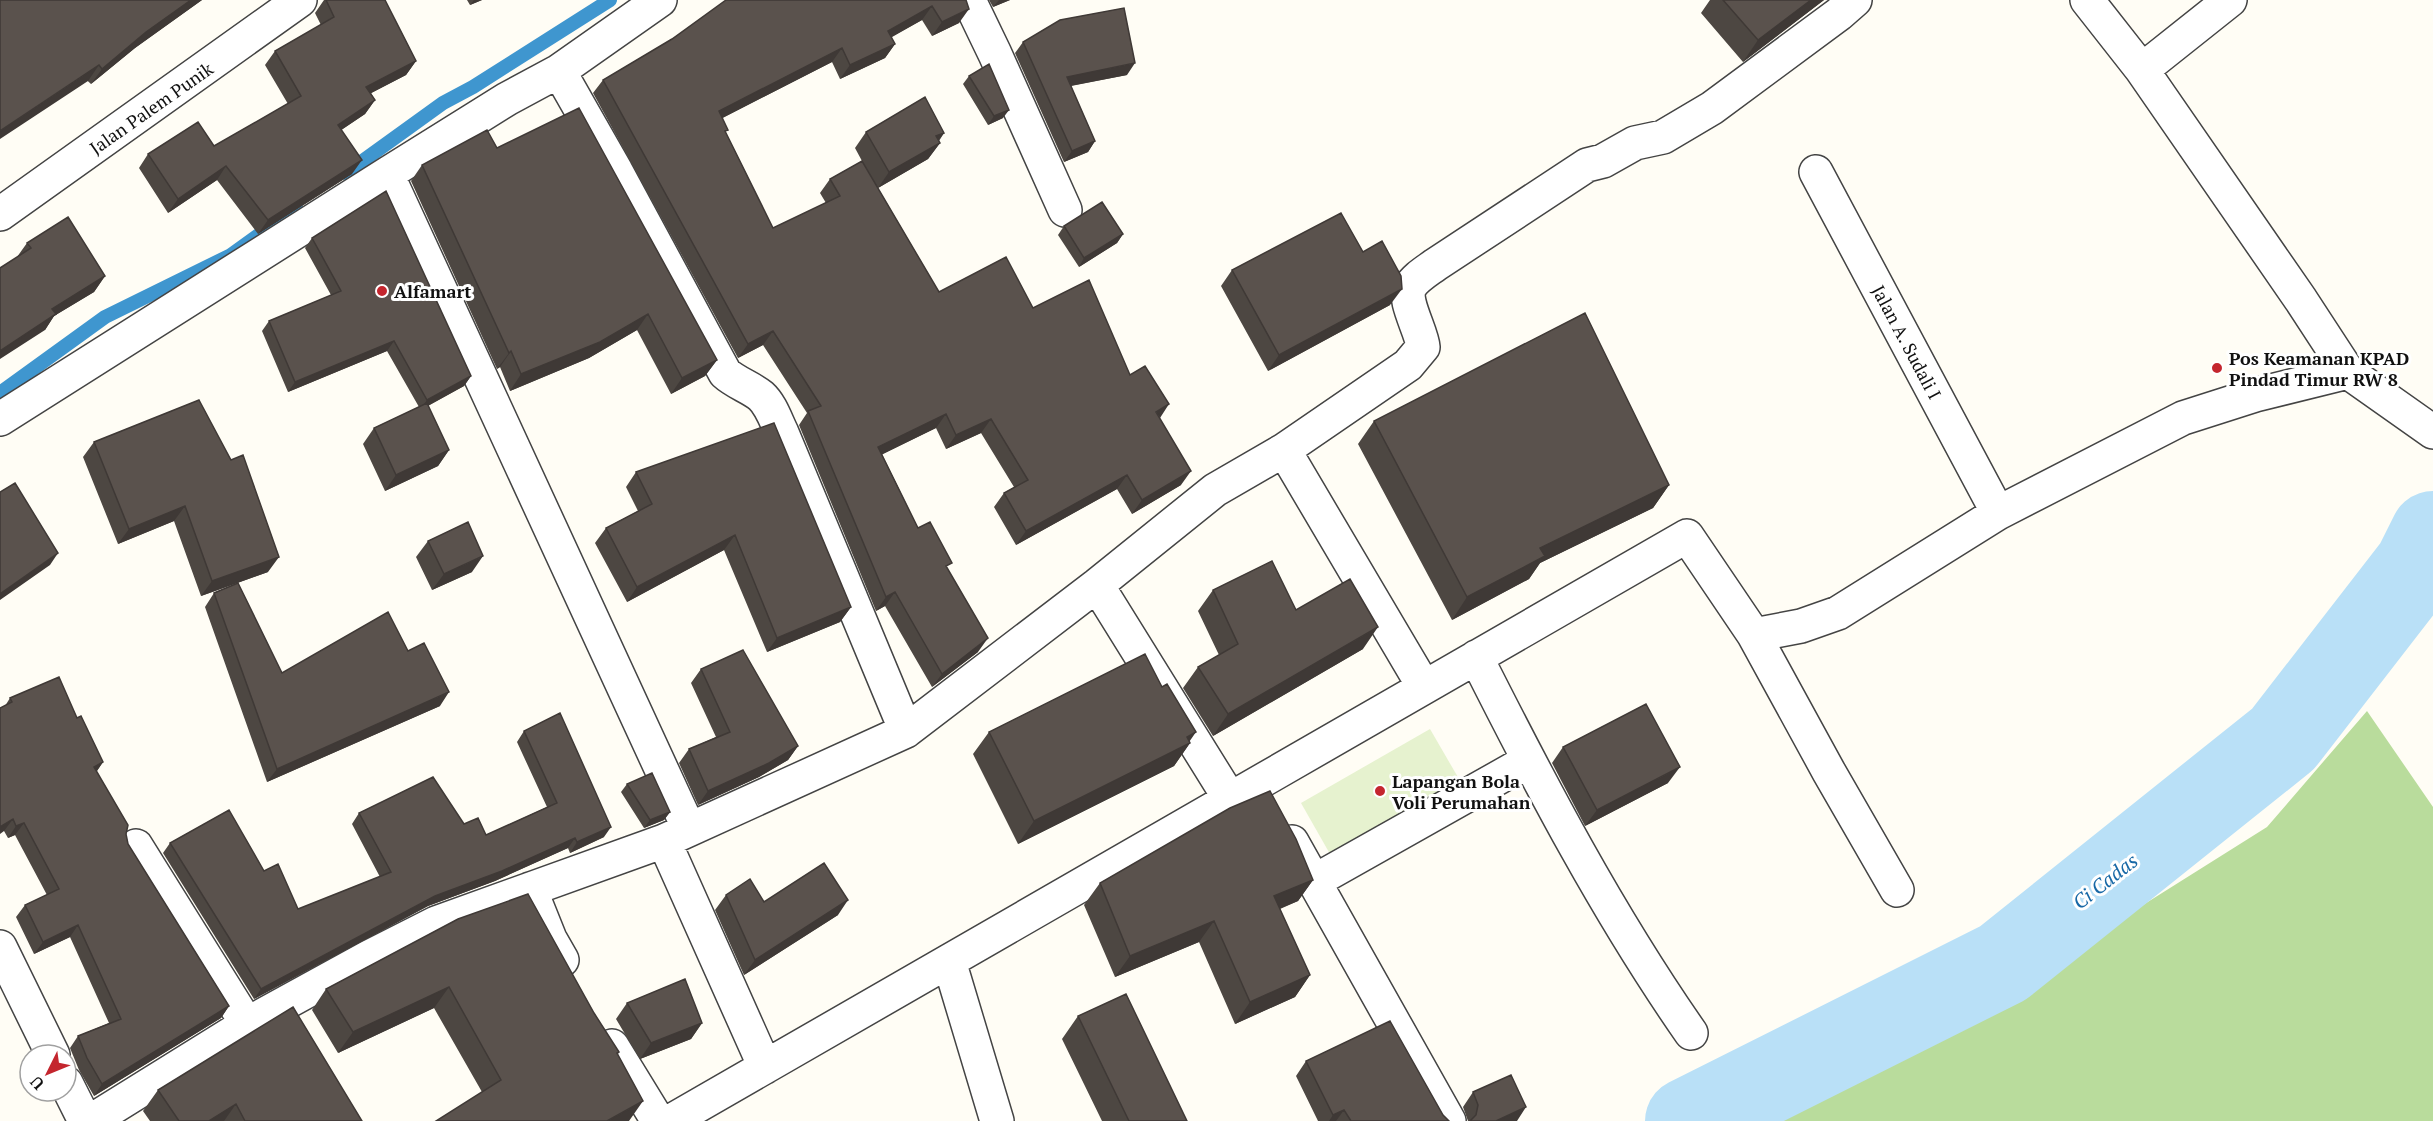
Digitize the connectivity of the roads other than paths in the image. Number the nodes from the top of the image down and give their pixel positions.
1 (300, 0) edge
2 (660, 0) edge
3 (969, 0) edge
4 (1855, 0) edge
5 (2087, 0) edge
6 (2230, 0) edge
7 (2142, 70) junction
8 (559, 71) junction
9 (1816, 172) dead end
10 (387, 174) junction
11 (1065, 210) dead end
12 (0, 214) edge
13 (2348, 372) junction
14 (0, 419) edge
15 (2428, 429) edge
16 (1284, 450) junction
17 (1998, 513) junction
18 (1097, 585) junction
19 (1754, 634) junction
20 (1476, 657) junction
21 (1424, 687) junction
22 (906, 732) junction
23 (1528, 761) junction
24 (1260, 782) junction
25 (1230, 799) junction
26 (677, 835) junction
27 (136, 846) dead end
28 (1313, 882) junction
29 (530, 889) junction
30 (1897, 890) dead end
31 (0, 947) edge
32 (949, 961) junction
33 (579, 990) edge
34 (597, 1020) edge
35 (247, 1024) junction
36 (1690, 1033) dead end
37 (46, 1043) edge
38 (765, 1067) junction
39 (76, 1103) edge
40 (85, 1121) edge
41 (91, 1121) edge
42 (658, 1121) edge
43 (671, 1121) edge
44 (997, 1121) edge
45 (1449, 1121) edge

1 - 12 street, Jalan Palem Punik
2 - 8 street
3 - 11 street
4 - 16 street
5 - 7 street
6 - 7 street
7 - 13 street
8 - 10 street
8 - 22 street
9 - 17 street, Jalan A. Sudali I
10 - 14 street
10 - 26 street
13 - 15 street
13 - 17 street
16 - 18 street
16 - 21 street
17 - 19 street
18 - 22 street
18 - 25 street
19 - 20 street
19 - 30 street
20 - 21 street
20 - 23 street
21 - 24 street
22 - 26 street
23 - 28 street
23 - 36 street
24 - 25 street
24 - 28 street
25 - 32 street
26 - 29 street
26 - 38 street
27 - 35 street
28 - 45 street
29 - 33 street
29 - 35 street
31 - 37 street
32 - 38 street
32 - 44 street
34 - 42 street
35 - 41 street
38 - 43 street
39 - 40 street

